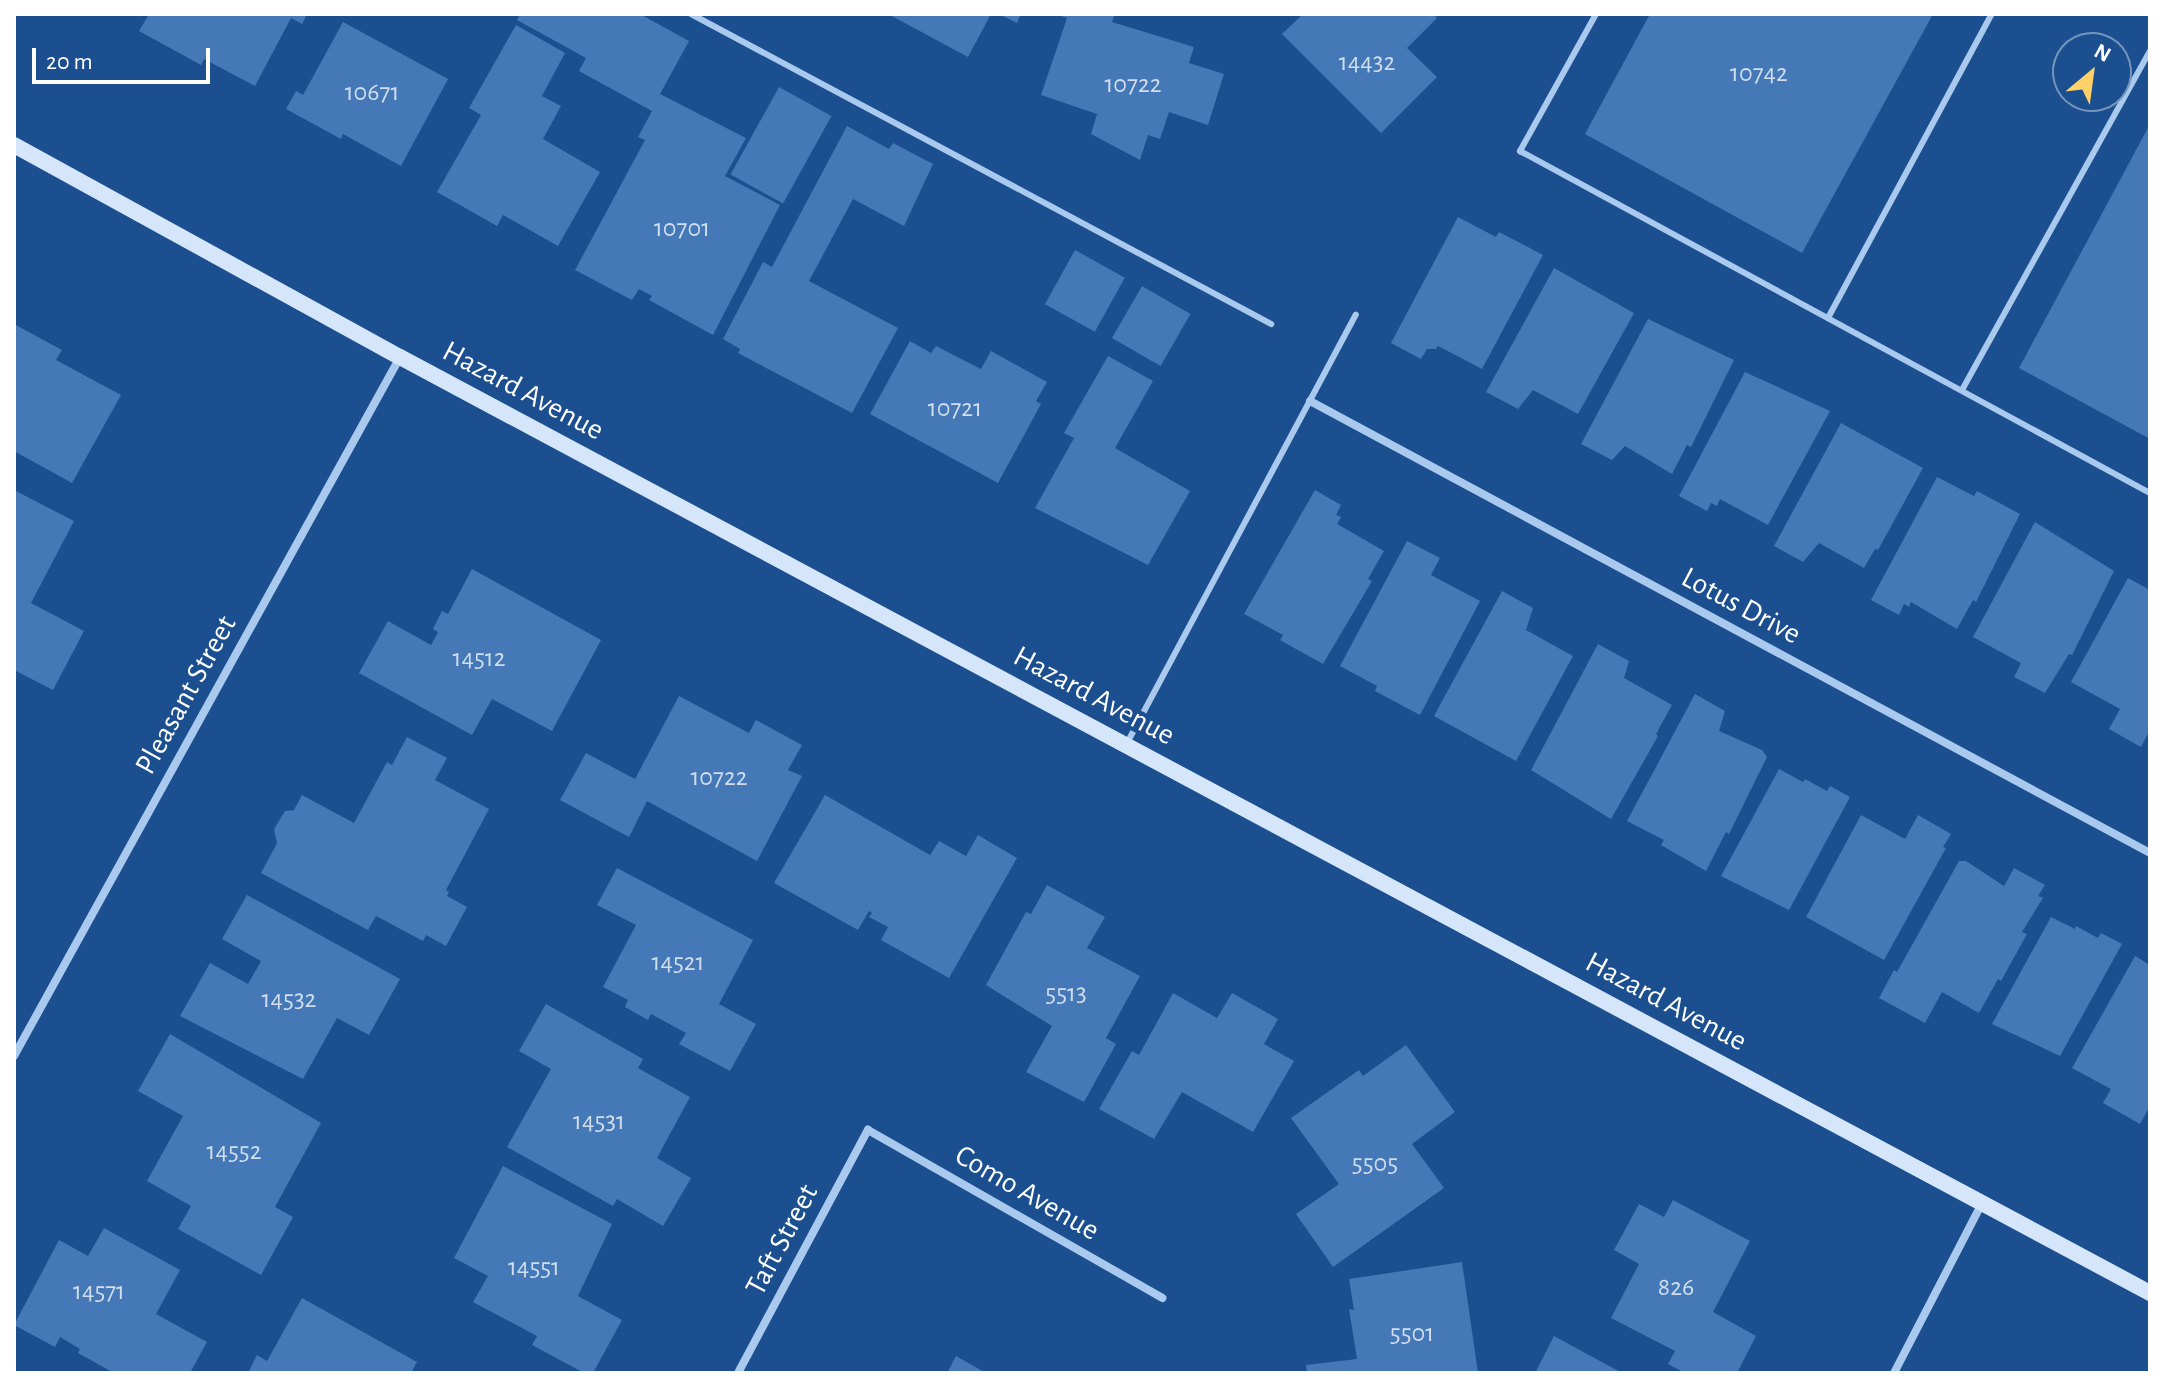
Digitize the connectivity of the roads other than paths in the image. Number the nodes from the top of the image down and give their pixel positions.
1 (691, 14) edge
2 (1596, 14) edge
3 (1992, 14) edge
4 (2150, 51) edge
5 (14, 145) edge
6 (1356, 315) dead end
7 (1828, 318) junction
8 (1271, 324) dead end
9 (400, 357) junction
10 (1962, 390) junction
11 (1310, 401) junction
12 (2150, 493) edge
13 (1126, 745) junction
14 (2150, 853) edge
15 (14, 1056) edge
16 (868, 1130) joint
17 (1982, 1203) junction
18 (2150, 1293) edge
19 (1162, 1298) dead end
20 (738, 1373) edge
21 (1894, 1373) edge

1 - 8 lane
2 - 7 lane
3 - 7 lane
4 - 10 lane
5 - 9 street, Hazard Avenue
6 - 11 lane
7 - 10 lane
9 - 13 street, Hazard Avenue
9 - 15 street, Pleasant Street
10 - 12 lane
11 - 13 lane
11 - 14 street, Lotus Drive
13 - 17 street, Hazard Avenue
16 - 19 street, Como Avenue
16 - 20 street, Taft Street
17 - 18 street, Hazard Avenue
17 - 21 street

